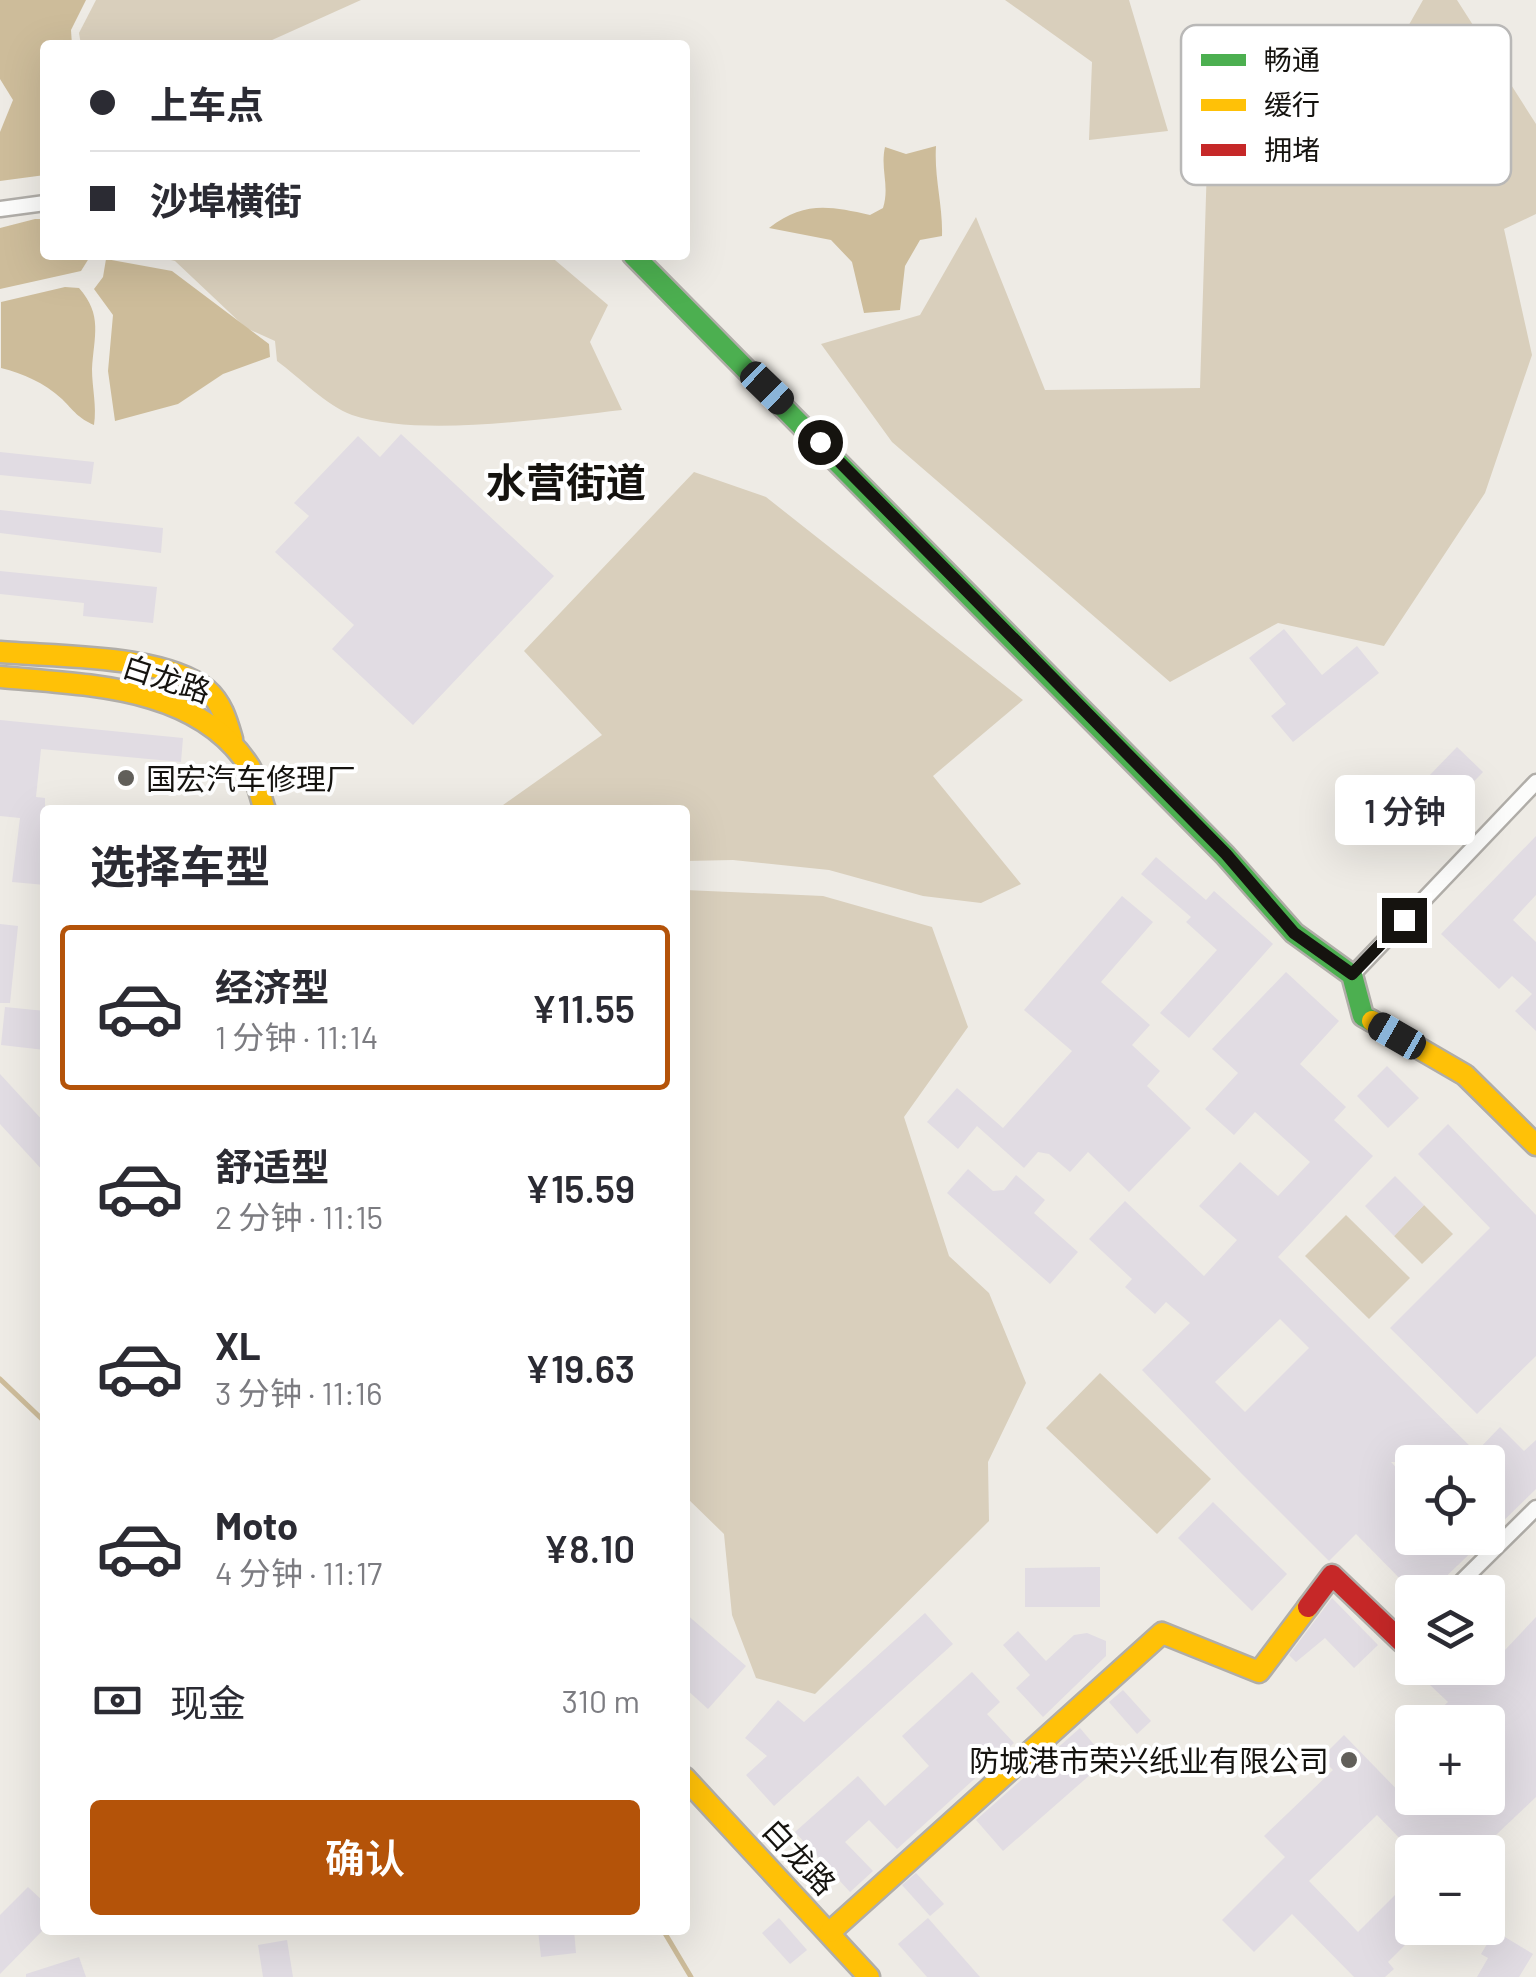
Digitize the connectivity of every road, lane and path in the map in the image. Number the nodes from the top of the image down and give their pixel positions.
1 (40, 204) edge
2 (0, 209) edge
3 (638, 260) edge
4 (0, 652) edge
5 (0, 678) edge
6 (232, 739) junction
7 (1536, 782) edge
8 (263, 805) edge
9 (1352, 974) junction
10 (1536, 1145) edge
11 (1536, 1508) edge
12 (1468, 1575) edge
13 (1395, 1635) edge
14 (690, 1783) edge
15 (830, 1932) junction
16 (870, 1977) edge

1 - 2 street
3 - 9 street
4 - 6 street
5 - 6 street, 白龙路
6 - 8 street, 白龙路
7 - 9 street
9 - 10 street
11 - 12 street
13 - 15 street
14 - 15 street, 白龙路
15 - 16 street, 白龙路

